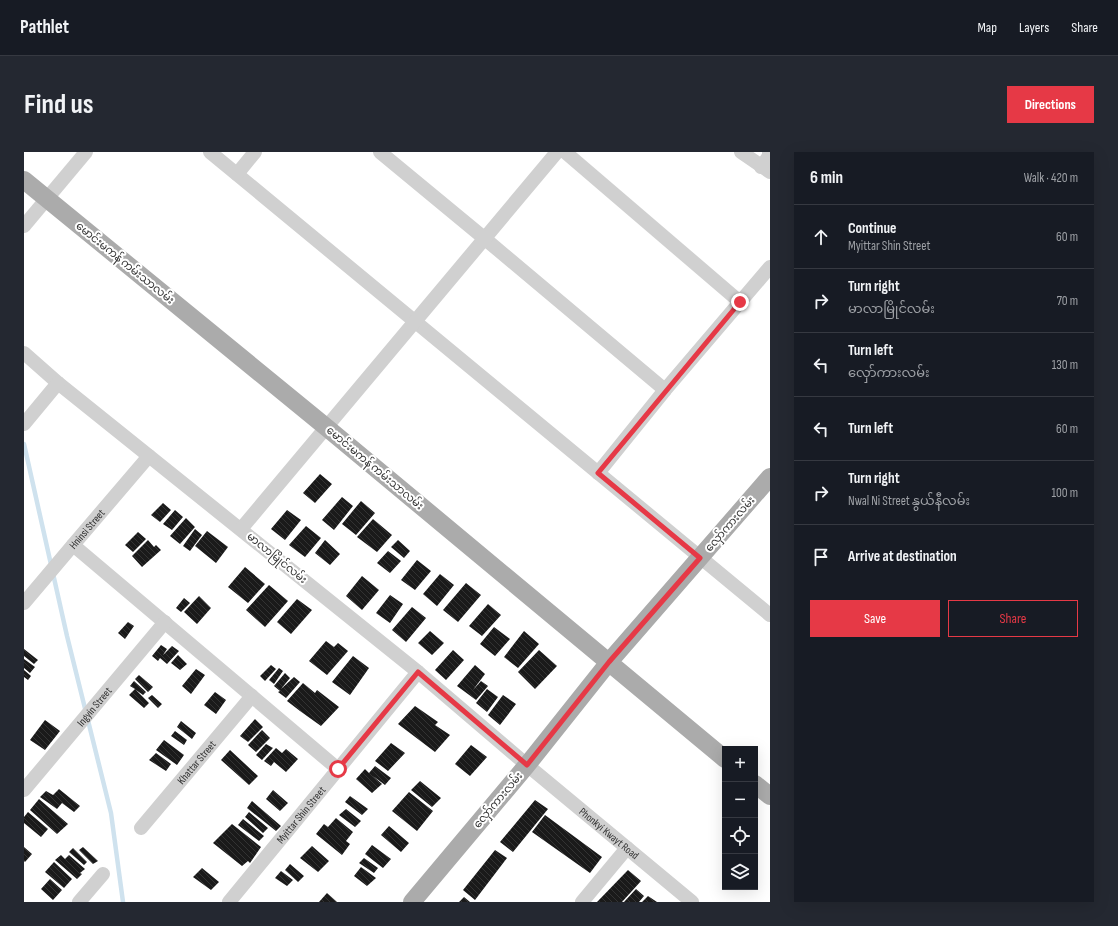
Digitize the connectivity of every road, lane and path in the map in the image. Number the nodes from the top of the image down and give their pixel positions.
1 (86, 152) edge
2 (210, 152) edge
3 (255, 152) edge
4 (380, 152) edge
5 (556, 152) edge
6 (565, 152) edge
7 (741, 152) edge
8 (769, 152) edge
9 (766, 170) edge
10 (237, 174) junction
11 (24, 180) edge
12 (46, 199) junction
13 (24, 226) edge
14 (484, 238) junction
15 (770, 267) edge
16 (740, 302) junction
17 (415, 322) junction
18 (24, 353) edge
19 (58, 383) junction
20 (665, 390) junction
21 (24, 424) edge
22 (326, 427) junction
23 (149, 456) junction
24 (598, 473) junction
25 (770, 477) edge
26 (241, 529) junction
27 (73, 544) junction
28 (700, 558) junction
29 (24, 603) edge
30 (770, 615) edge
31 (165, 622) junction
32 (609, 662) junction
33 (418, 672) junction
34 (252, 696) junction
35 (722, 756) edge
36 (527, 765) junction
37 (338, 769) junction
38 (758, 786) edge
39 (24, 790) edge
40 (770, 796) edge
41 (142, 828) dead end
42 (627, 848) junction
43 (103, 874) dead end
44 (80, 902) edge
45 (229, 902) edge
46 (412, 902) edge
47 (582, 902) edge
48 (692, 902) edge

1 - 12 street
2 - 10 street
3 - 10 street
4 - 14 street
5 - 14 street
6 - 16 street
7 - 9 street
8 - 9 street
10 - 17 street
11 - 12 main road, မောင်းမကန် ကမ်းသာလမ်း
12 - 13 street
12 - 22 main road, မောင်းမကန် ကမ်းသာလမ်း
14 - 17 street
14 - 20 street
15 - 16 street
16 - 20 street
17 - 22 street
17 - 24 street
18 - 19 street, မာလာမြိုင်လမ်း
19 - 21 street
19 - 23 street, မာလာမြိုင်လမ်း
20 - 24 street
22 - 26 street
22 - 32 main road, မောင်းမကန် ကမ်းသာလမ်း
23 - 26 street, မာလာမြိုင်လမ်း
23 - 27 street, Hninsi Street
24 - 28 street
25 - 28 main road, လှော်ကားလမ်း
26 - 33 street, မာလာမြိုင်လမ်း
27 - 29 street, Hninsi Street
27 - 31 street
28 - 30 street
28 - 32 main road, လှော်ကားလမ်း
31 - 34 street
31 - 39 street, Ingyin Street
32 - 35 main road, မောင်းမကန် ကမ်းသာလမ်း
32 - 36 main road, လှော်ကားလမ်း
33 - 36 street, မာလာမြိုင်လမ်း
33 - 37 street, Myittar Shin Street
34 - 37 street
34 - 41 street, Khattar Street
36 - 42 street, Phonkyi Kwayt Road
36 - 46 main road, လှော်ကားလမ်း
37 - 45 street, Myittar Shin Street
38 - 40 main road
42 - 47 street
42 - 48 street, Phonkyi Kwayt Road
43 - 44 street

